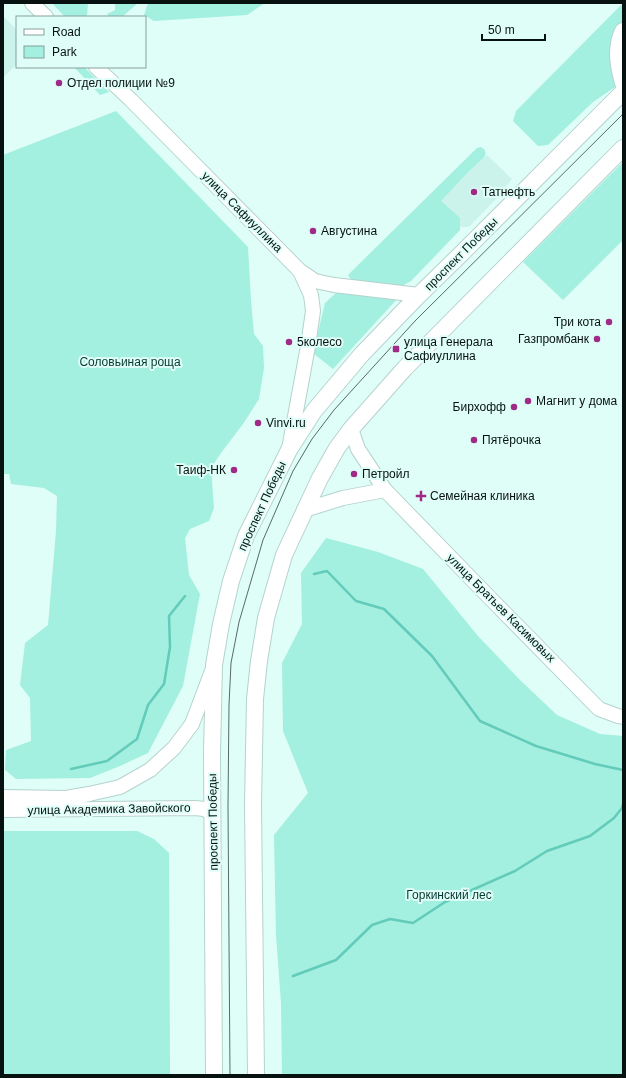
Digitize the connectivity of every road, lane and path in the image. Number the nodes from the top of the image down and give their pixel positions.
1 (32, 3) edge
2 (45, 16) edge
3 (623, 31) edge
4 (97, 68) edge
5 (623, 83) edge
6 (623, 92) edge
7 (623, 148) edge
8 (300, 271) junction
9 (419, 295) junction
10 (352, 429) junction
11 (289, 450) junction
12 (385, 490) junction
13 (304, 510) junction
14 (214, 665) junction
15 (623, 717) edge
16 (3, 797) edge
17 (3, 810) edge
18 (213, 814) junction
19 (214, 1075) edge
20 (256, 1075) edge

1 - 2 street
3 - 5 main road
4 - 8 street, улица Сафиуллина
6 - 9 main road, проспект Победы
7 - 10 main road
8 - 9 street, улица Сафиуллина
8 - 11 street
9 - 11 main road, проспект Победы
10 - 12 street, улица Братьев Касимовых
10 - 13 main road
11 - 14 main road, проспект Победы
12 - 13 street
12 - 15 street, улица Братьев Касимовых
13 - 20 main road
14 - 16 street, улица Академика Завойского
14 - 18 main road, проспект Победы
17 - 18 street, улица Академика Завойского
18 - 19 main road, проспект Победы

